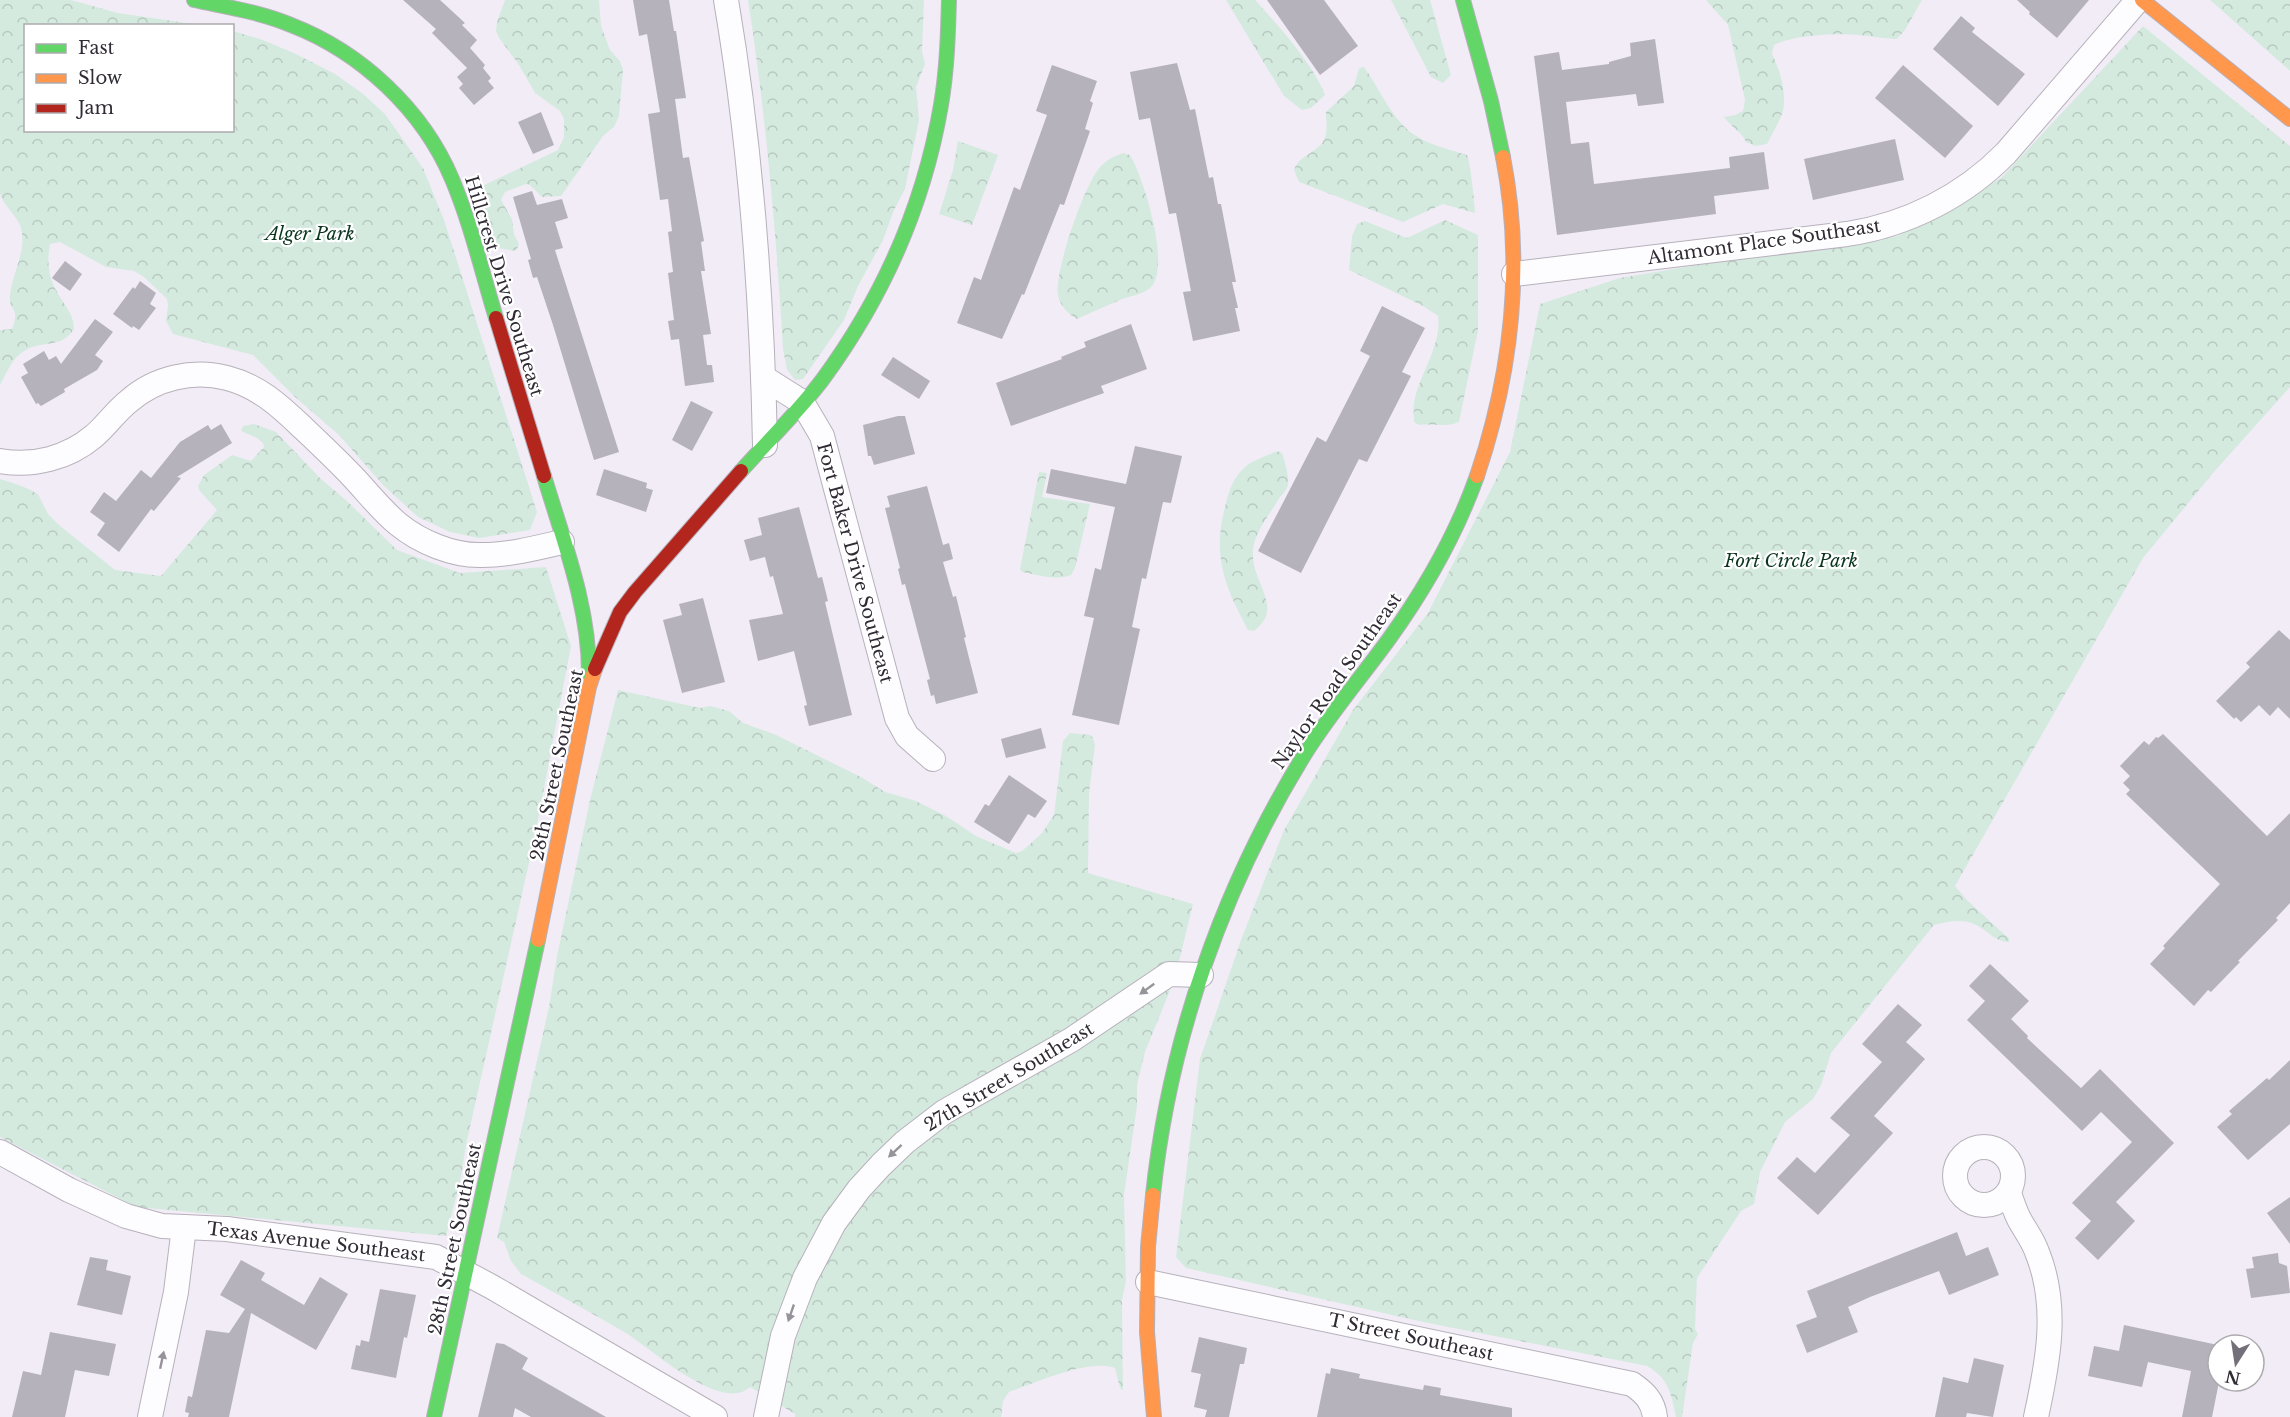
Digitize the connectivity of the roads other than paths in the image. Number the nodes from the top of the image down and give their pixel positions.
1 (194, 0) edge
2 (726, 0) edge
3 (949, 0) edge
4 (1463, 0) edge
5 (2140, 0) edge
6 (2290, 119) edge
7 (1515, 274) junction
8 (764, 378) junction
9 (802, 402) junction
10 (765, 445) junction
11 (0, 462) edge
12 (562, 542) junction
13 (635, 592) junction
14 (581, 600) junction
15 (589, 687) junction
16 (933, 759) dead end
17 (1201, 975) junction
18 (0, 1152) edge
19 (2009, 1193) dead end
20 (184, 1227) junction
21 (466, 1272) junction
22 (1148, 1282) junction
23 (150, 1417) edge
24 (434, 1417) edge
25 (715, 1417) edge
26 (766, 1417) edge
27 (1154, 1417) edge
28 (1655, 1417) edge
29 (2036, 1417) edge

1 - 12 street, Hillcrest Drive Southeast
2 - 8 street
3 - 9 street, 28th Street Southeast
4 - 7 street, Naylor Road Southeast
5 - 6 street
5 - 7 street, Altamont Place Southeast
7 - 17 street, Naylor Road Southeast
8 - 9 street, Fort Baker Drive Southeast
8 - 10 street
9 - 10 street, 28th Street Southeast
9 - 16 street, Fort Baker Drive Southeast
10 - 13 street, 28th Street Southeast
11 - 12 street
12 - 14 street, Hillcrest Drive Southeast
13 - 14 street
13 - 15 street, 28th Street Southeast
14 - 15 street, Hillcrest Drive Southeast
15 - 21 street, 28th Street Southeast
17 - 22 street, Naylor Road Southeast
17 -> 26 street, 27th Street Southeast
18 - 20 street, Texas Avenue Southeast
19 - 29 street
20 - 21 street, Texas Avenue Southeast
23 -> 20 street
21 - 24 street, 28th Street Southeast
21 - 25 street, Texas Avenue Southeast
22 - 27 street, Naylor Road Southeast
22 - 28 street, T Street Southeast

